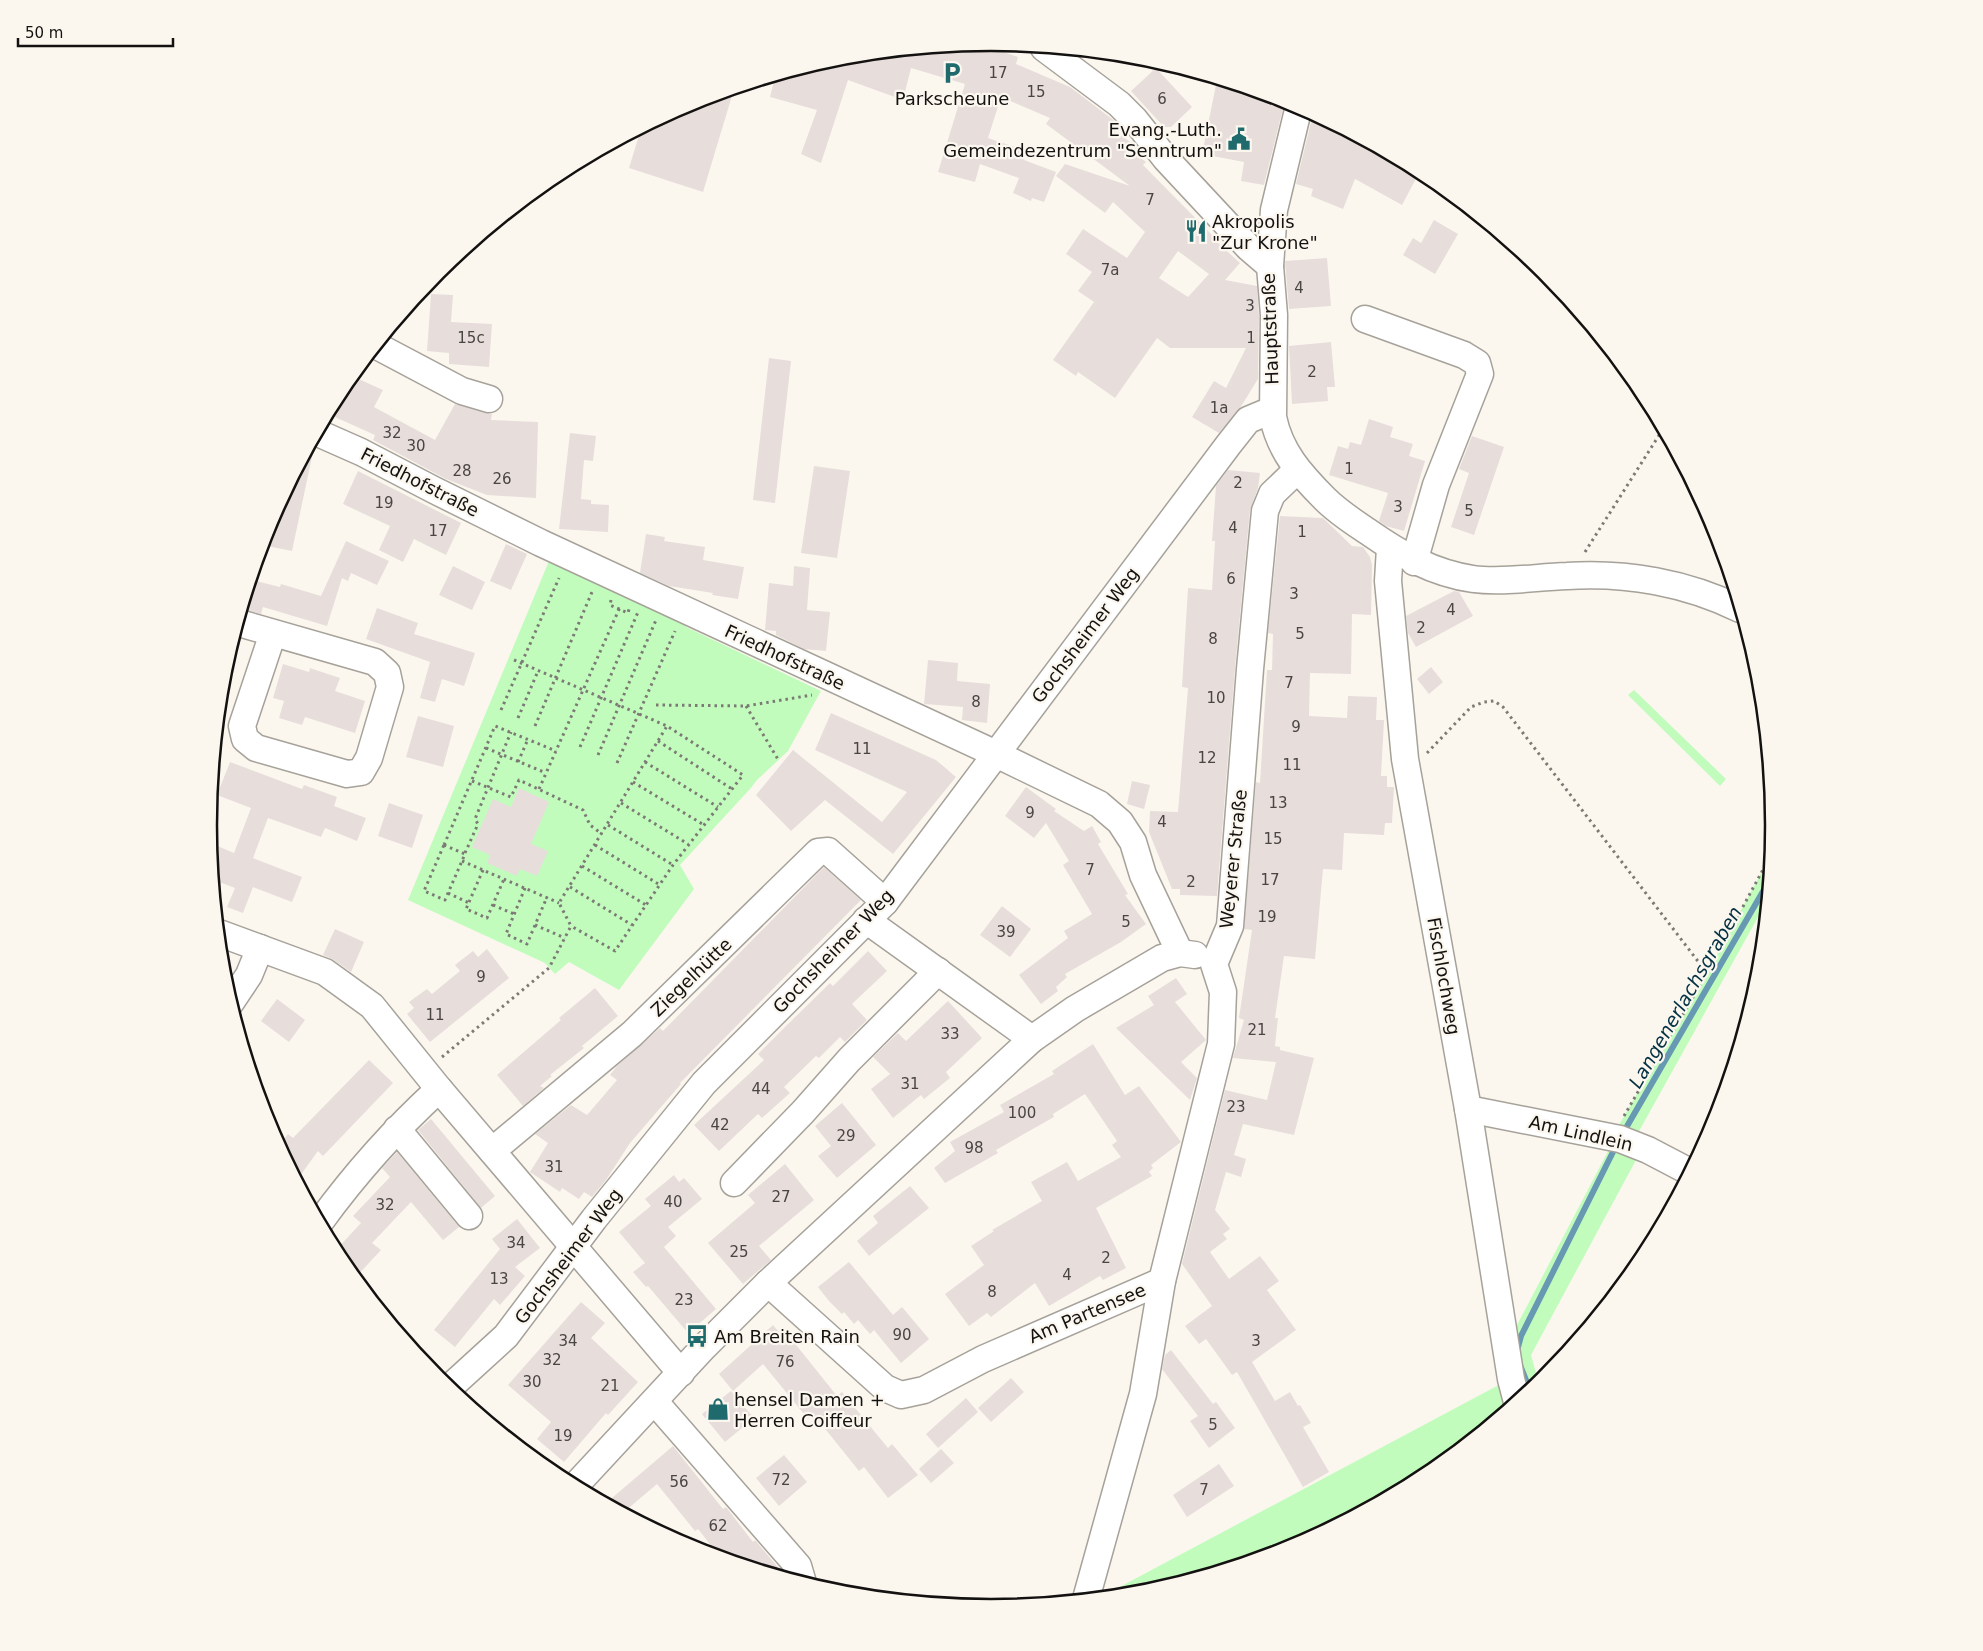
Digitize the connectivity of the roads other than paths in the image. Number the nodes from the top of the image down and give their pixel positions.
1 (1052, 54) edge
2 (1297, 114) edge
3 (1270, 266) junction
4 (1365, 319) dead end
5 (382, 348) edge
6 (489, 399) dead end
7 (1272, 410) junction
8 (323, 435) edge
9 (1229, 444) joint
10 (1297, 470) junction
11 (1390, 548) junction
12 (1414, 562) junction
13 (1734, 607) edge
14 (244, 625) edge
15 (273, 633) junction
16 (996, 754) junction
17 (885, 902) junction
18 (866, 920) junction
19 (225, 935) edge
20 (260, 948) junction
21 (1180, 953) junction
22 (1214, 964) junction
23 (938, 971) junction
24 (236, 994) edge
25 (1032, 1039) junction
26 (432, 1080) junction
27 (1468, 1109) junction
28 (397, 1130) junction
29 (492, 1151) junction
30 (1685, 1170) edge
31 (734, 1182) dead end
32 (469, 1216) dead end
33 (324, 1217) edge
34 (572, 1247) junction
35 (1162, 1281) junction
36 (768, 1283) junction
37 (681, 1373) junction
38 (455, 1383) edge
39 (1515, 1395) edge
40 (655, 1402) junction
41 (580, 1481) edge
42 (801, 1575) edge
43 (1088, 1594) edge

1 - 3 street, Hauptstraße
2 - 3 street
3 - 7 street, Hauptstraße
4 - 12 street
5 - 6 street
7 - 9 street, Hauptstraße
7 - 10 street
8 - 16 street, Friedhofstraße
9 - 16 street, Gochsheimer Weg
10 - 11 street
10 - 22 street, Weyerer Straße
11 - 12 street
11 - 27 street, Fischlochweg
12 - 13 street
14 - 15 street
15 - 15 street
16 - 17 street, Gochsheimer Weg
16 - 21 street, Friedhofstraße
17 - 18 street, Gochsheimer Weg
17 - 29 street, Ziegelhütte
18 - 23 street
18 - 34 street, Gochsheimer Weg
19 - 20 street
20 - 24 street
20 - 26 street
21 - 22 street
21 - 25 street
22 - 35 street
23 - 25 street
23 - 31 street
25 - 36 street
26 - 28 street
26 - 29 street
27 - 30 street, Am Lindlein
27 - 39 street, Fischlochweg
28 - 32 street
28 - 33 street
29 - 34 street
34 - 37 street
34 - 38 street, Gochsheimer Weg
35 - 36 street, Am Partensee
35 - 43 street, Am Partensee
36 - 37 street
37 - 40 street
40 - 41 street
40 - 42 street

